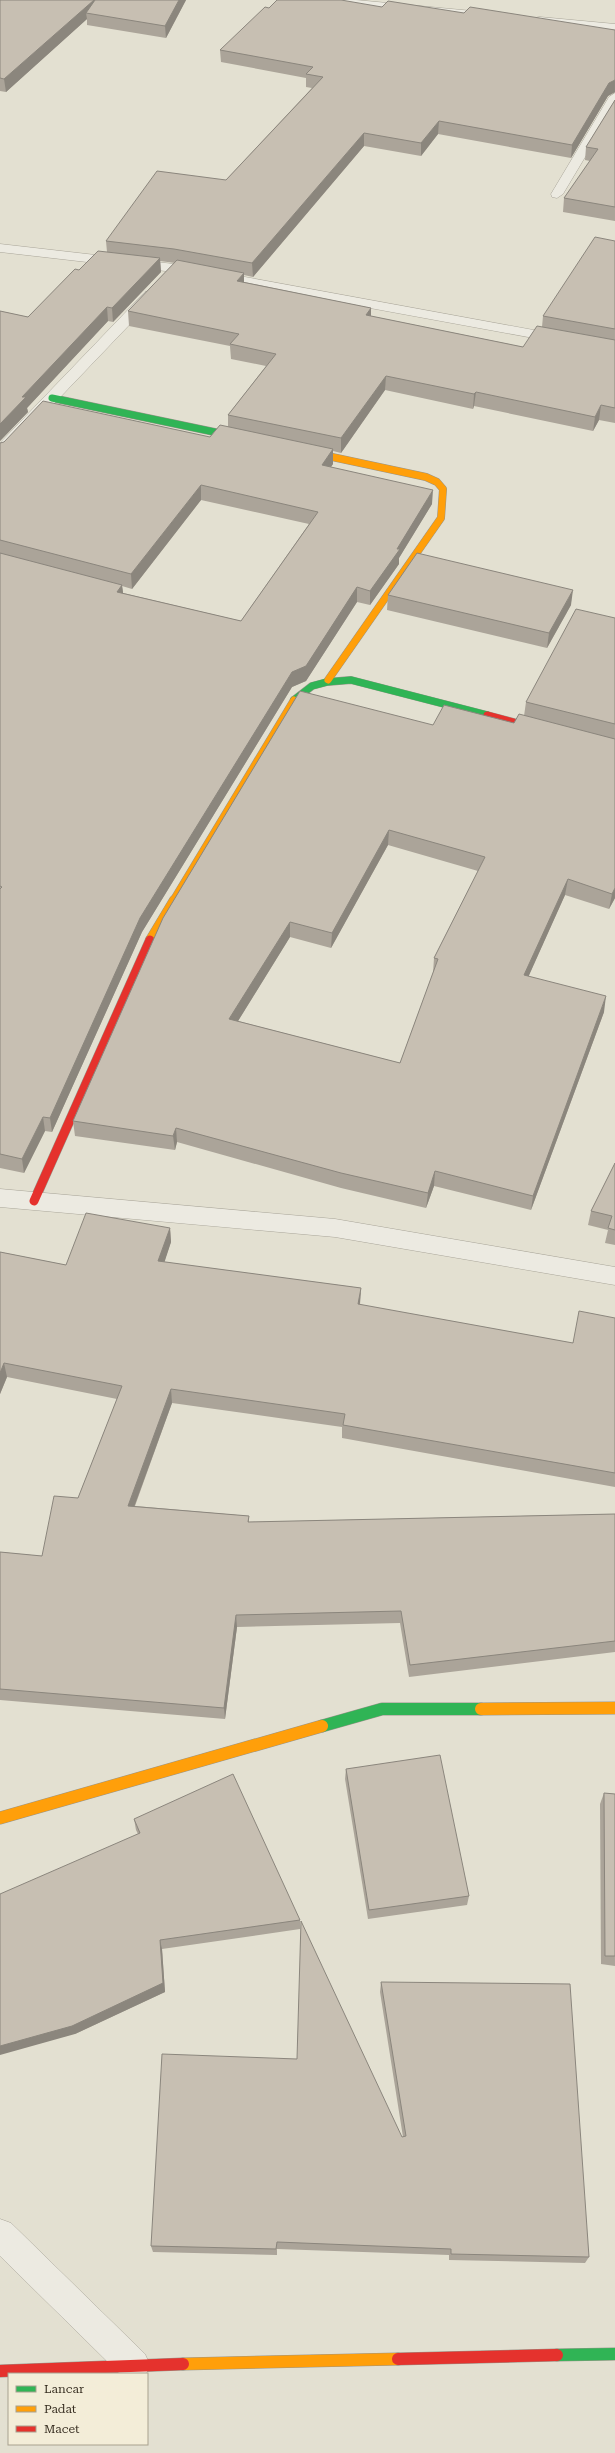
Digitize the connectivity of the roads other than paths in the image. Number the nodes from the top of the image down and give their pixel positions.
1 (320, 0) edge
2 (506, 17) edge
3 (530, 19) edge
4 (615, 26) edge
5 (615, 97) edge
6 (557, 194) dead end
7 (0, 248) edge
8 (174, 268) junction
9 (615, 349) edge
10 (52, 398) junction
11 (254, 441) edge
12 (294, 449) edge
13 (0, 452) edge
14 (328, 680) junction
15 (555, 732) edge
16 (0, 1198) edge
17 (34, 1201) junction
18 (615, 1276) edge
19 (615, 1708) edge
20 (0, 1818) edge
21 (0, 2234) edge
22 (615, 2354) edge
23 (134, 2365) junction
24 (0, 2371) edge

1 - 2 street
3 - 4 street
5 - 6 street
7 - 8 street
8 - 9 street
8 - 10 street
10 - 11 street
10 - 13 street
12 - 14 street
14 - 15 street
14 - 17 street
16 - 17 street
17 - 18 street
19 - 20 street
21 - 23 street
22 - 23 street
23 - 24 street

